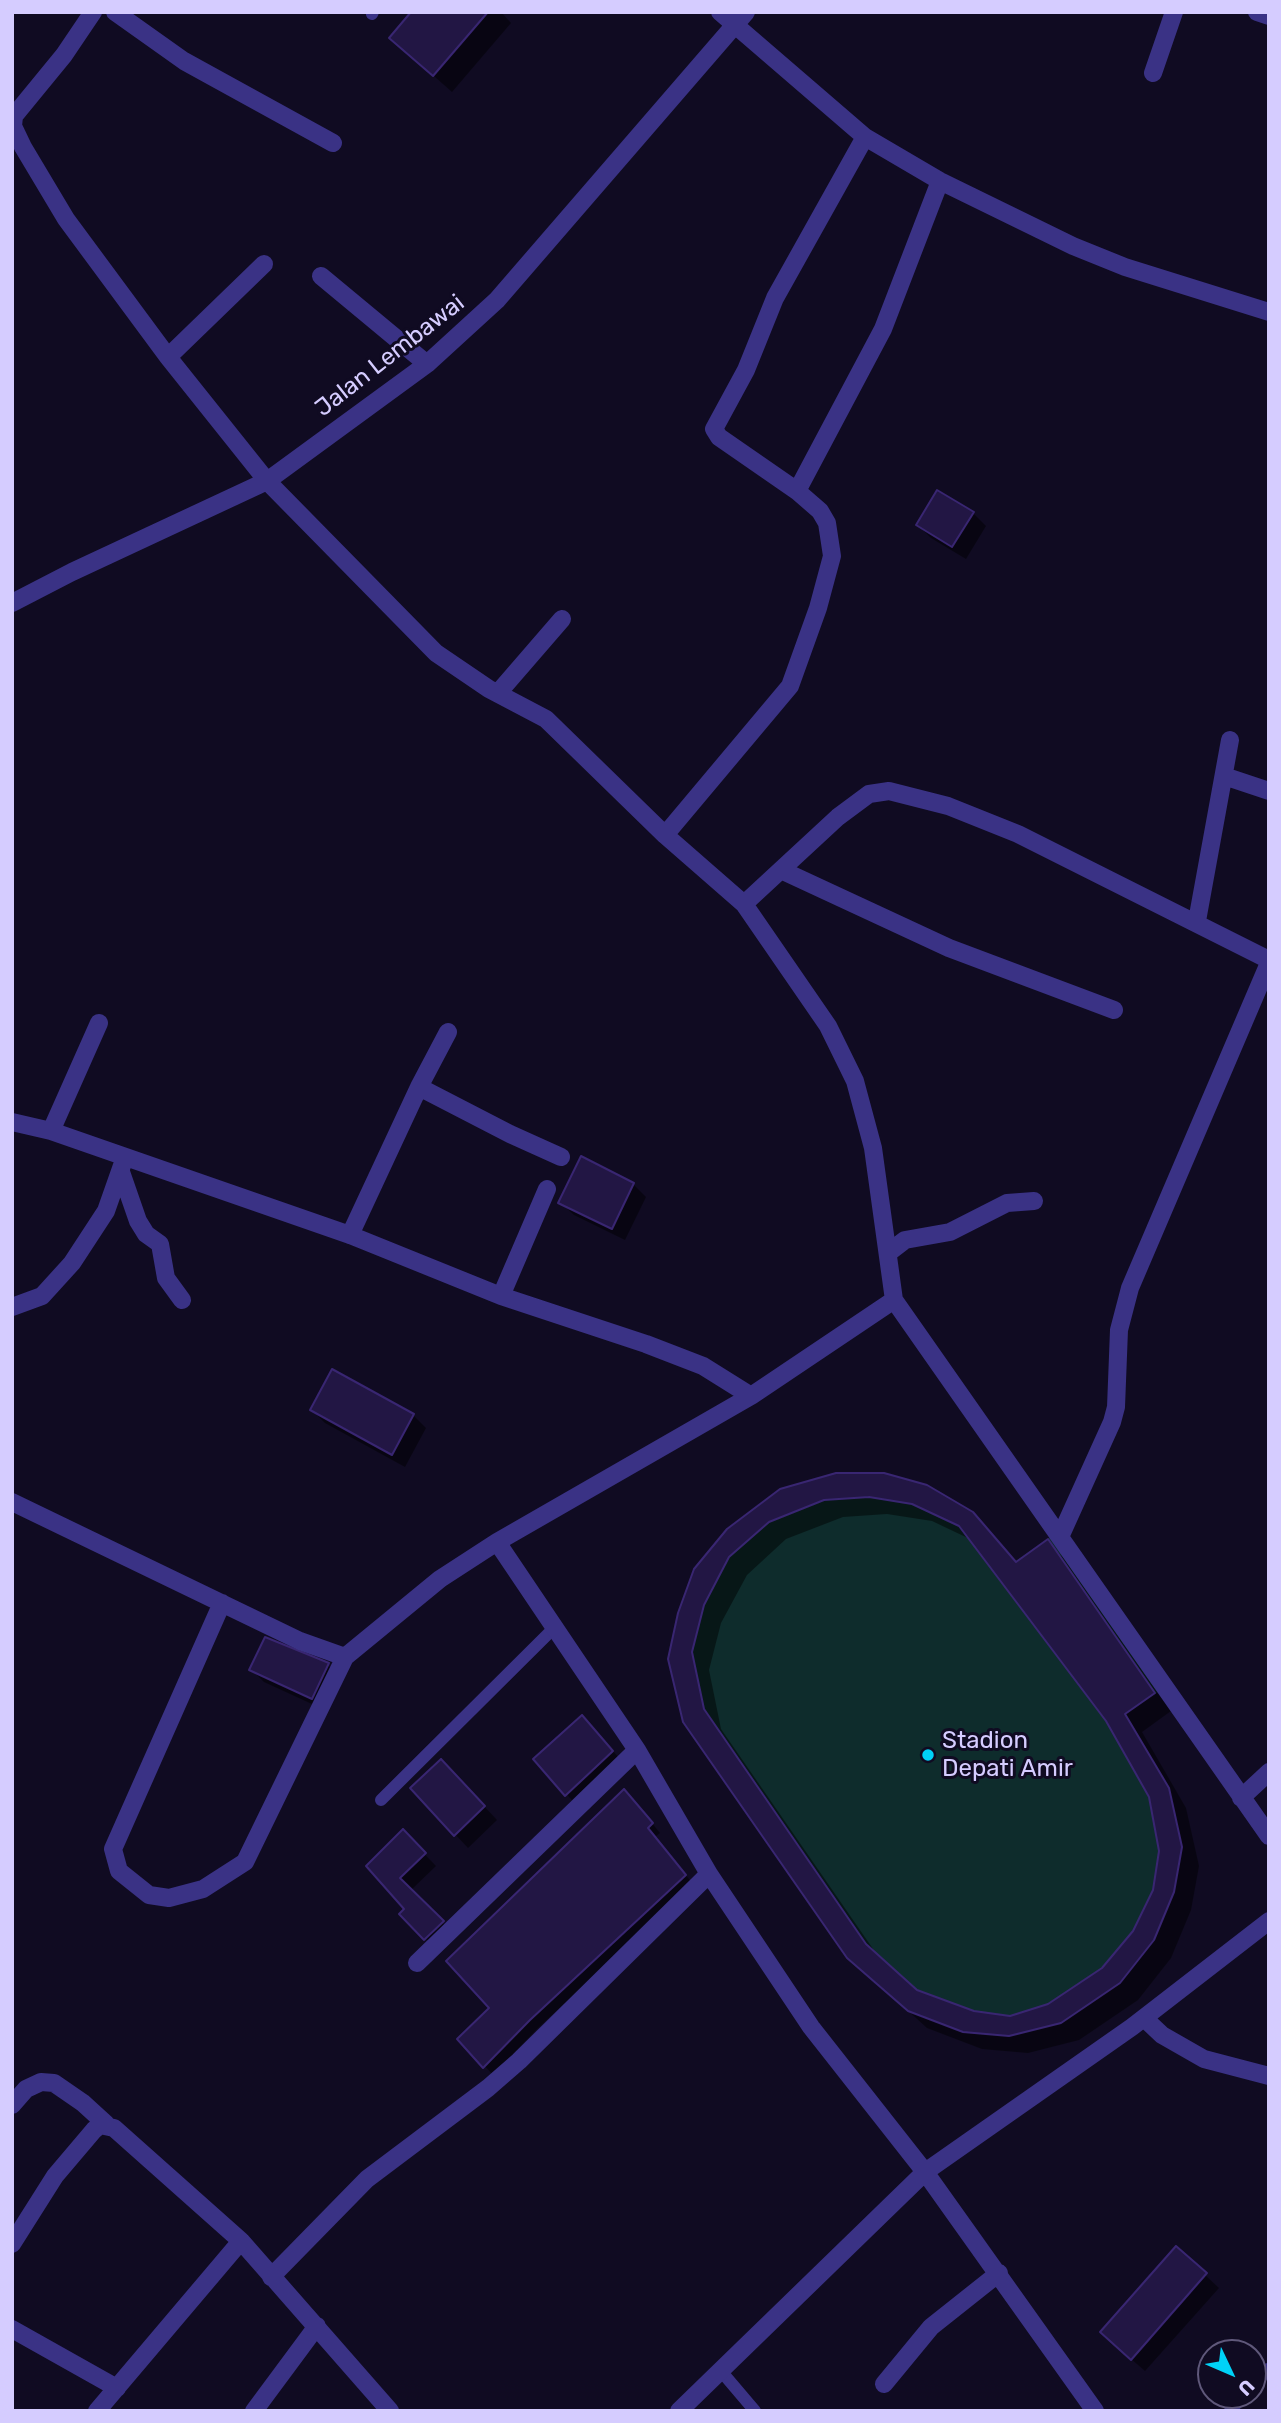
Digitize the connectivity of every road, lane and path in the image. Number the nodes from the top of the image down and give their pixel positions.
1 (93, 12) edge
2 (115, 12) edge
3 (720, 12) edge
4 (1174, 12) edge
5 (1257, 12) edge
6 (1269, 16) edge
7 (741, 18) edge
8 (1153, 73) dead end
9 (865, 137) junction
10 (333, 143) dead end
11 (940, 181) junction
12 (264, 264) dead end
13 (321, 276) dead end
14 (1267, 306) edge
15 (168, 357) junction
16 (426, 364) junction
17 (267, 481) junction
18 (797, 491) junction
19 (12, 603) edge
20 (562, 619) dead end
21 (498, 693) junction
22 (1230, 740) dead end
23 (1224, 776) junction
24 (1269, 791) edge
25 (665, 835) junction
26 (781, 870) junction
27 (744, 905) junction
28 (1197, 921) junction
29 (1269, 961) edge
30 (1114, 1010) dead end
31 (99, 1023) dead end
32 (448, 1032) dead end
33 (419, 1087) junction
34 (12, 1122) edge
35 (51, 1131) junction
36 (561, 1157) dead end
37 (123, 1164) junction
38 (547, 1189) dead end
39 (1034, 1201) dead end
40 (350, 1235) junction
41 (888, 1253) junction
42 (500, 1296) junction
43 (182, 1300) dead end
44 (894, 1300) junction
45 (12, 1307) edge
46 (751, 1396) junction
47 (12, 1502) edge
48 (1060, 1537) junction
49 (497, 1542) junction
50 (222, 1603) junction
51 (554, 1628) junction
52 (345, 1657) junction
53 (637, 1751) junction
54 (1269, 1772) edge
55 (1241, 1798) junction
56 (381, 1800) dead end
57 (1269, 1836) edge
58 (709, 1874) junction
59 (1269, 1921) edge
60 (417, 1963) dead end
61 (1144, 2018) junction
62 (1269, 2076) edge
63 (12, 2105) edge
64 (106, 2124) junction
65 (925, 2172) junction
66 (241, 2241) junction
67 (12, 2244) edge
68 (999, 2273) junction
69 (271, 2277) junction
70 (317, 2326) junction
71 (12, 2329) edge
72 (721, 2371) junction
73 (884, 2384) dead end
74 (117, 2388) junction
75 (97, 2411) edge
76 (254, 2411) edge
77 (390, 2411) edge
78 (679, 2411) edge
79 (755, 2411) edge
80 (1095, 2411) edge

1 - 15 street
2 - 10 street
3 - 7 street
4 - 8 street
5 - 6 street
7 - 9 street
7 - 16 street, Jalan Lembawai
9 - 11 street
9 - 18 street
11 - 14 street
11 - 18 street
12 - 15 street
13 - 16 street
15 - 17 street
16 - 17 street, Jalan Lembawai
17 - 19 street, Jalan Lembawai
17 - 21 street
18 - 25 street
20 - 21 street
21 - 25 street
22 - 23 street
23 - 24 street
23 - 28 street
25 - 27 street
26 - 27 street
26 - 28 street
26 - 30 street
27 - 41 street
28 - 29 street
29 - 48 street
31 - 35 street
32 - 33 street
33 - 36 street
33 - 40 street
34 - 35 street
35 - 37 street
37 - 40 street
37 - 43 street
37 - 45 street
38 - 42 street
39 - 41 street
40 - 42 street
41 - 44 street
42 - 46 street
44 - 46 street
44 - 48 street
46 - 49 street
47 - 50 street
48 - 55 street
49 - 51 street
49 - 52 street
50 - 52 street
50 - 52 street
51 - 53 street
51 - 56 lane
53 - 58 street
53 - 60 street
54 - 55 street
55 - 57 street
58 - 65 street
58 - 69 street
59 - 61 street
61 - 62 street
61 - 65 street
63 - 64 street
64 - 66 street
64 - 67 street
65 - 68 street
65 - 72 street
66 - 69 street
66 - 74 street
68 - 73 street
68 - 80 street
69 - 70 street
70 - 76 street
70 - 77 street
71 - 74 street
72 - 78 street
72 - 79 lane
74 - 75 street

